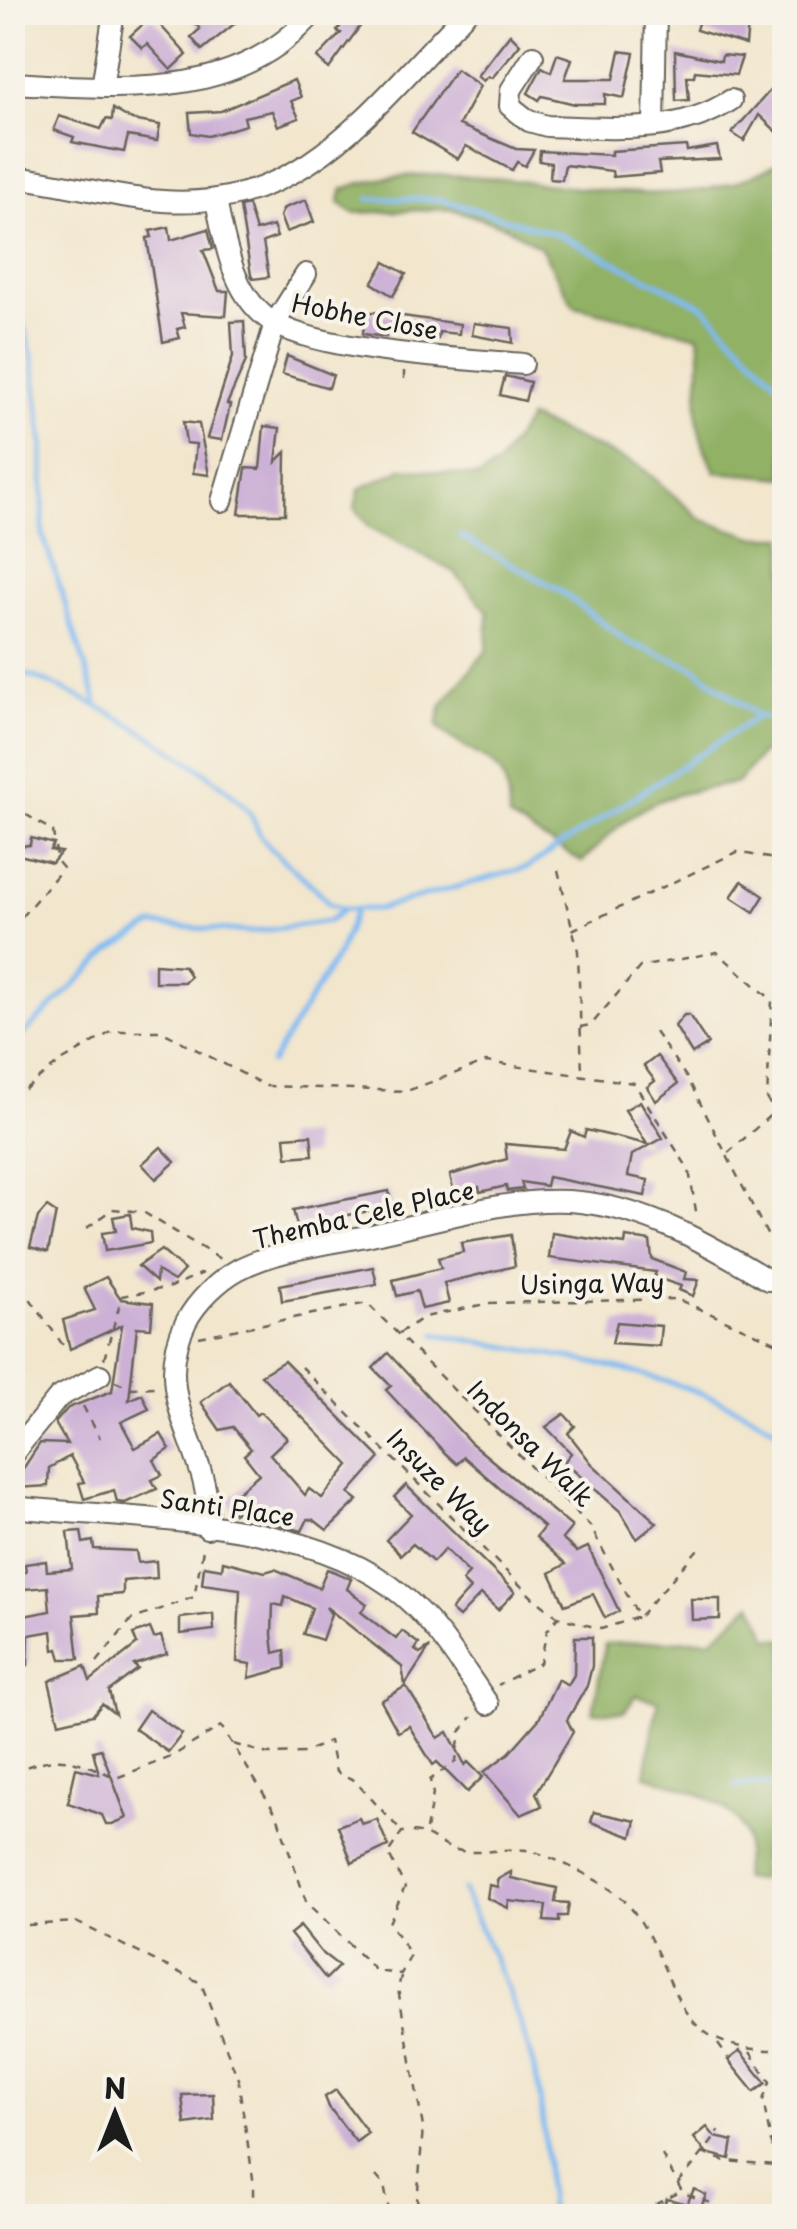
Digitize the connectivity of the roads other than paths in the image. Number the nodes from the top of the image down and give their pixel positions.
1 (114, 12) edge
2 (314, 12) edge
3 (468, 12) edge
4 (656, 12) edge
5 (533, 56) dead end
6 (12, 83) edge
7 (102, 87) junction
8 (731, 100) dead end
9 (654, 126) junction
10 (12, 177) edge
11 (216, 202) junction
12 (306, 274) dead end
13 (274, 323) junction
14 (524, 364) dead end
15 (222, 501) dead end
16 (768, 1280) road end
17 (100, 1375) road end
18 (12, 1455) edge
19 (12, 1508) edge
20 (207, 1528) junction
21 (488, 1704) road end

1 - 7 street
2 - 7 street
3 - 11 street
4 - 9 street
5 - 9 street
6 - 7 street
8 - 9 street
10 - 11 street
11 - 13 street, Hobhe Close
12 - 13 street
13 - 14 street, Hobhe Close
13 - 15 street
16 - 20 street, Themba Cele Place
17 - 18 street
19 - 20 street, Santi Place
20 - 21 street, Santi Place

